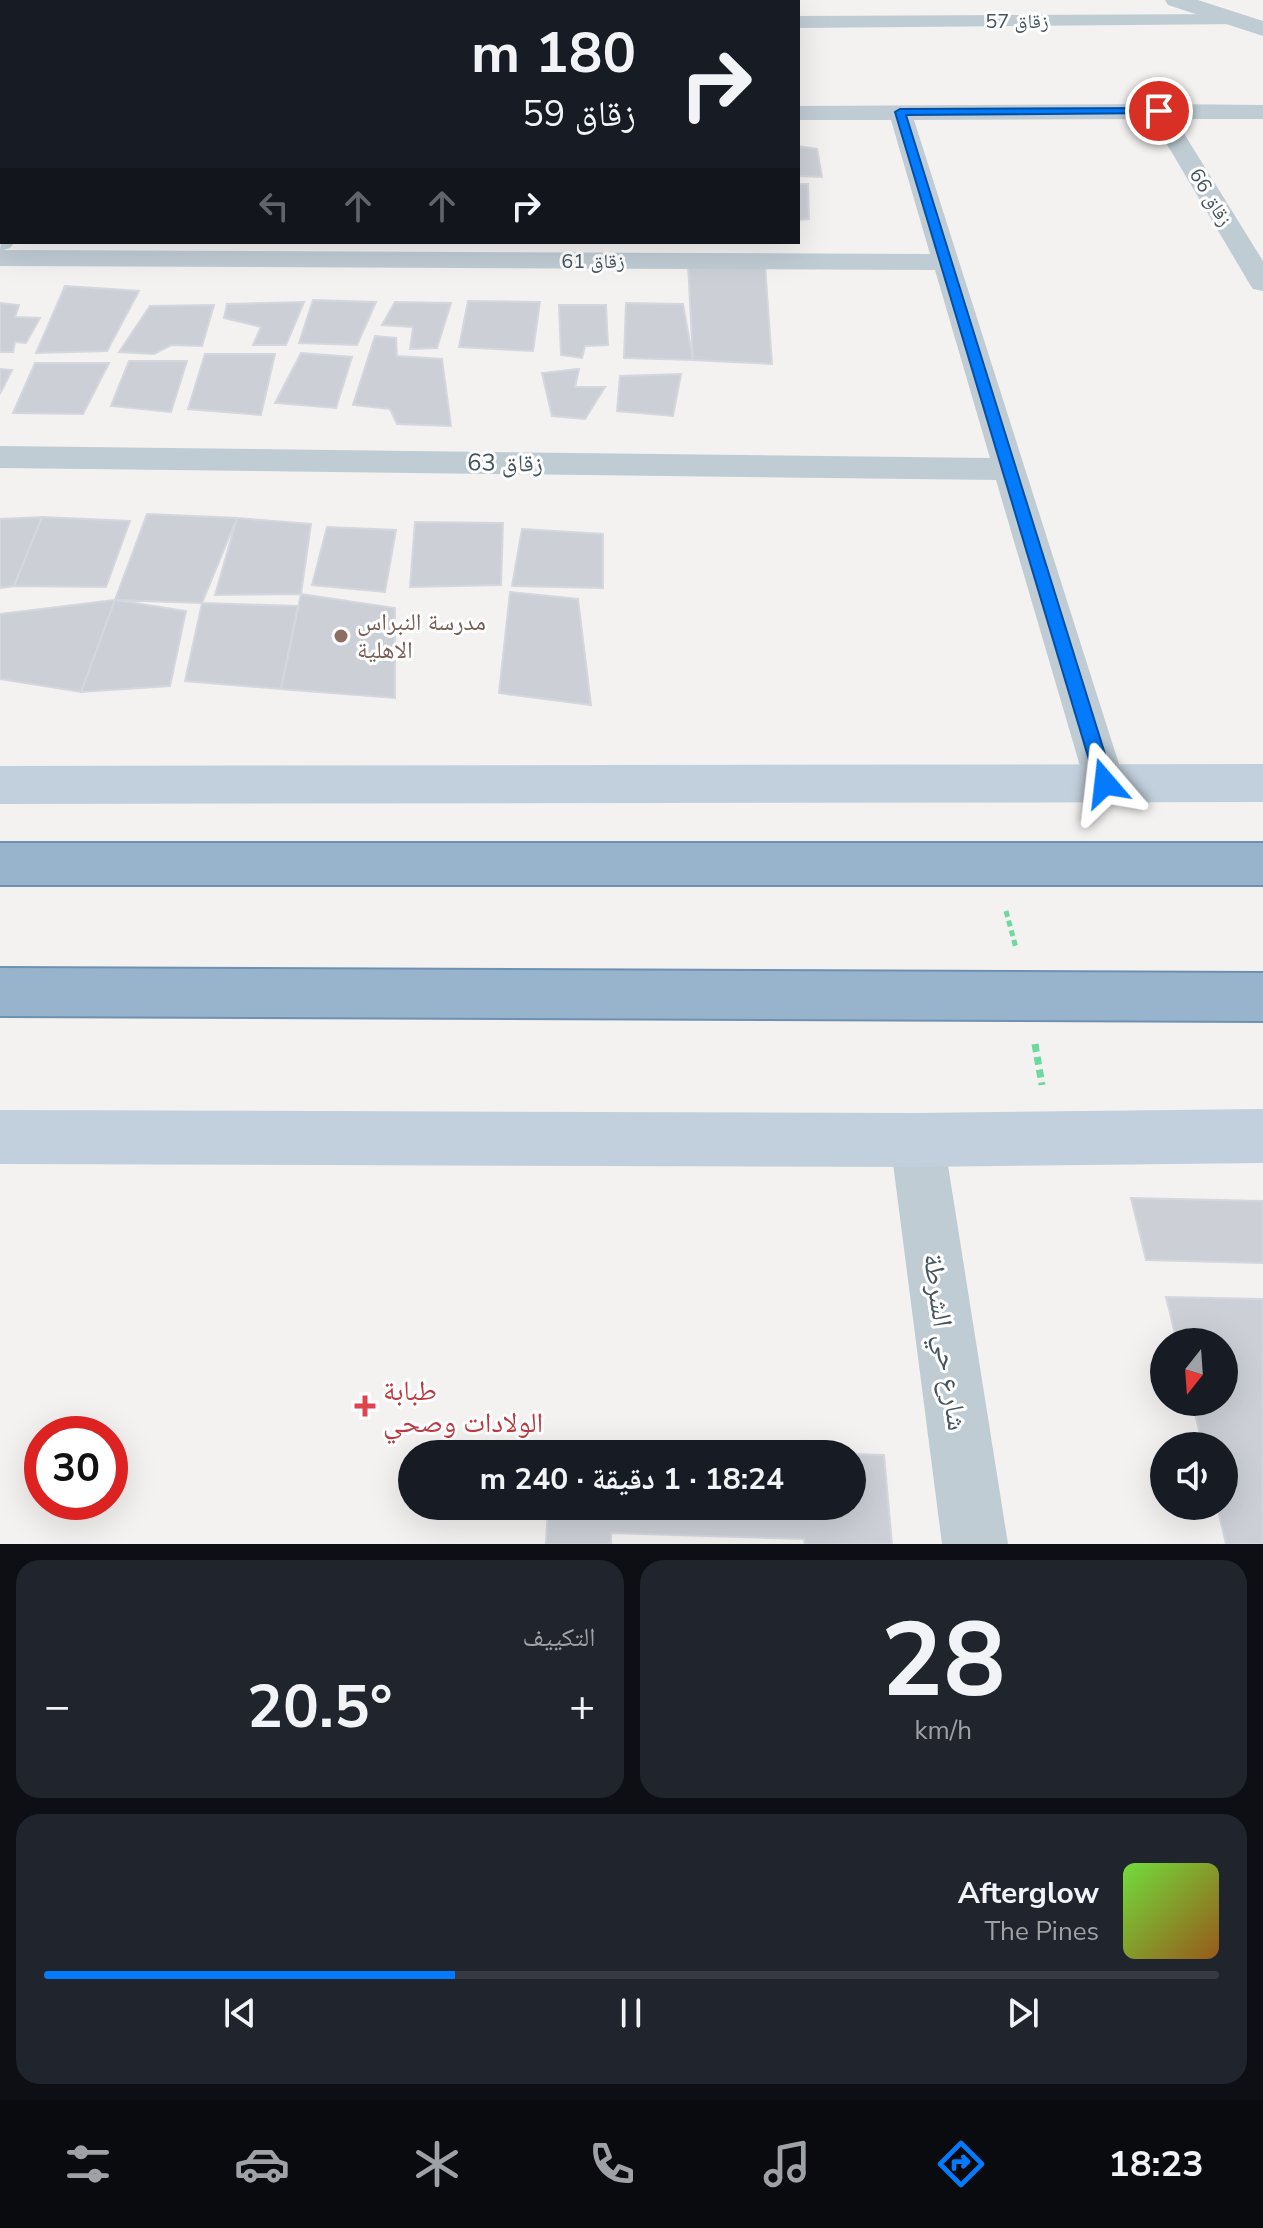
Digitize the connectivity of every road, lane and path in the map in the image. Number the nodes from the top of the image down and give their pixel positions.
1 (1176, 0) edge
2 (1236, 20) junction
3 (800, 22) edge
4 (1263, 29) edge
5 (1159, 111) junction
6 (900, 112) junction
7 (1263, 112) edge
8 (800, 113) edge
9 (0, 258) edge
10 (946, 262) junction
11 (1259, 270) edge
12 (0, 457) edge
13 (1009, 469) junction
14 (1105, 783) junction
15 (1263, 783) edge
16 (0, 785) edge
17 (0, 864) edge
18 (1263, 864) edge
19 (0, 992) edge
20 (1263, 997) edge
21 (1263, 1136) edge
22 (0, 1137) edge
23 (917, 1140) junction
24 (975, 1544) edge

1 - 2 street
2 - 3 street, زقاق 57
2 - 4 street
5 - 6 street
5 - 7 street
5 - 11 street, زقاق 66
6 - 8 street
6 - 10 street
9 - 10 street, زقاق 61
10 - 13 street
12 - 13 street, زقاق 63
13 - 14 street
14 - 15 main road
14 - 16 main road
17 - 18 highway
19 - 20 highway
21 - 23 main road
22 - 23 main road
23 - 24 street, شارع حي الشرطة

